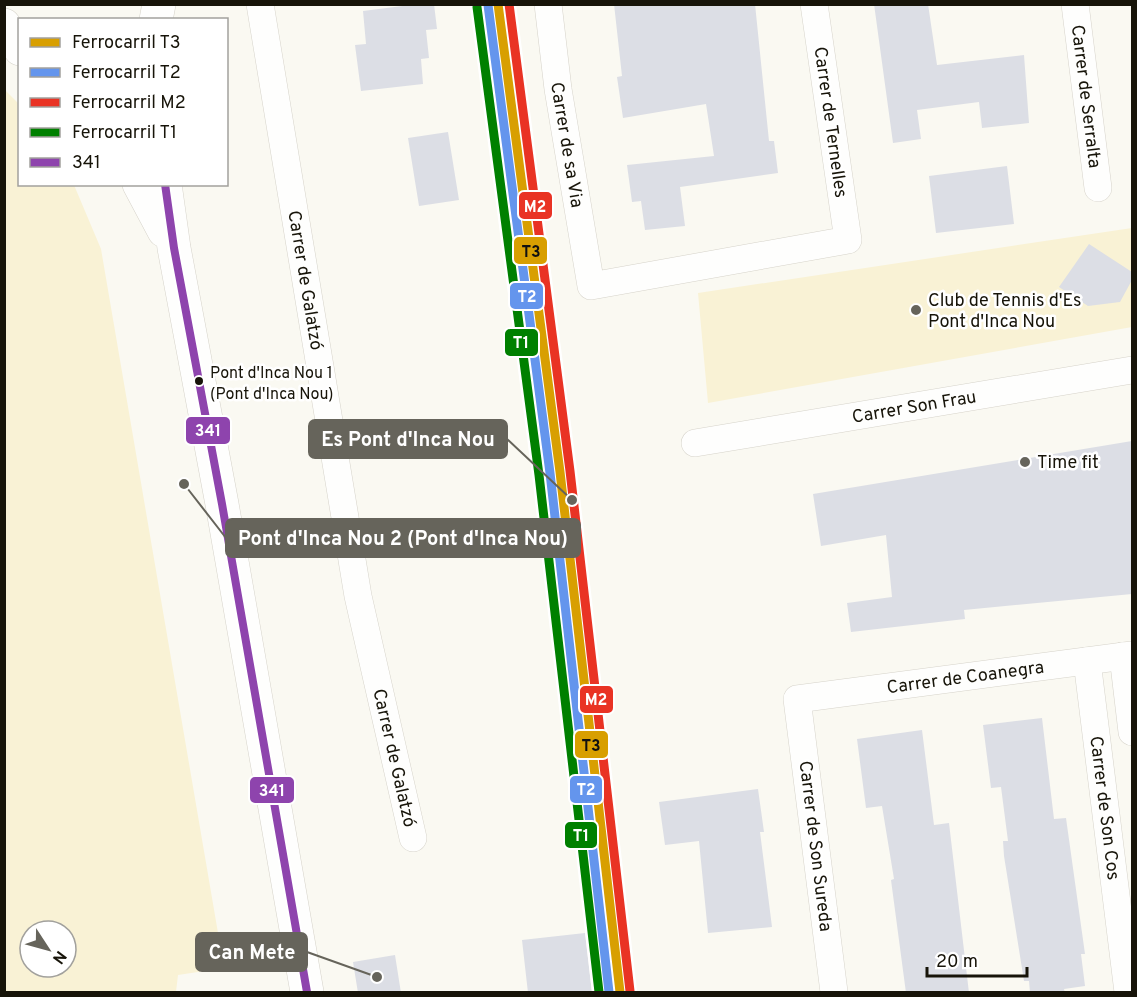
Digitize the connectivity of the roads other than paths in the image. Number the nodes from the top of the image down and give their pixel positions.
1 (260, 4) edge
2 (548, 4) edge
3 (814, 4) edge
4 (1075, 4) edge
5 (4, 25) edge
6 (18, 46) edge
7 (140, 186) edge
8 (165, 186) edge
9 (1098, 188) dead end
10 (848, 240) joint
11 (174, 248) junction
12 (1132, 370) edge
13 (695, 443) dead end
14 (1128, 655) edge
15 (1087, 661) junction
16 (797, 699) joint
17 (1132, 732) edge
18 (412, 838) dead end
19 (307, 993) edge
20 (834, 993) edge
21 (1128, 993) edge

1 - 18 street, Carrer de Galatzó
2 - 10 street, Carrer de sa Via
3 - 10 street, Carrer de Ternelles
4 - 9 street, Carrer de Serralta
5 - 6 main road
7 - 11 main road
8 - 11 main road
11 - 19 main road
12 - 13 street, Carrer Son Frau
14 - 15 street, Carrer de Coanegra
14 - 17 street, Carrer de Son Cos
15 - 16 street, Carrer de Coanegra
15 - 21 street, Carrer de Son Cos
16 - 20 street, Carrer de Son Sureda

